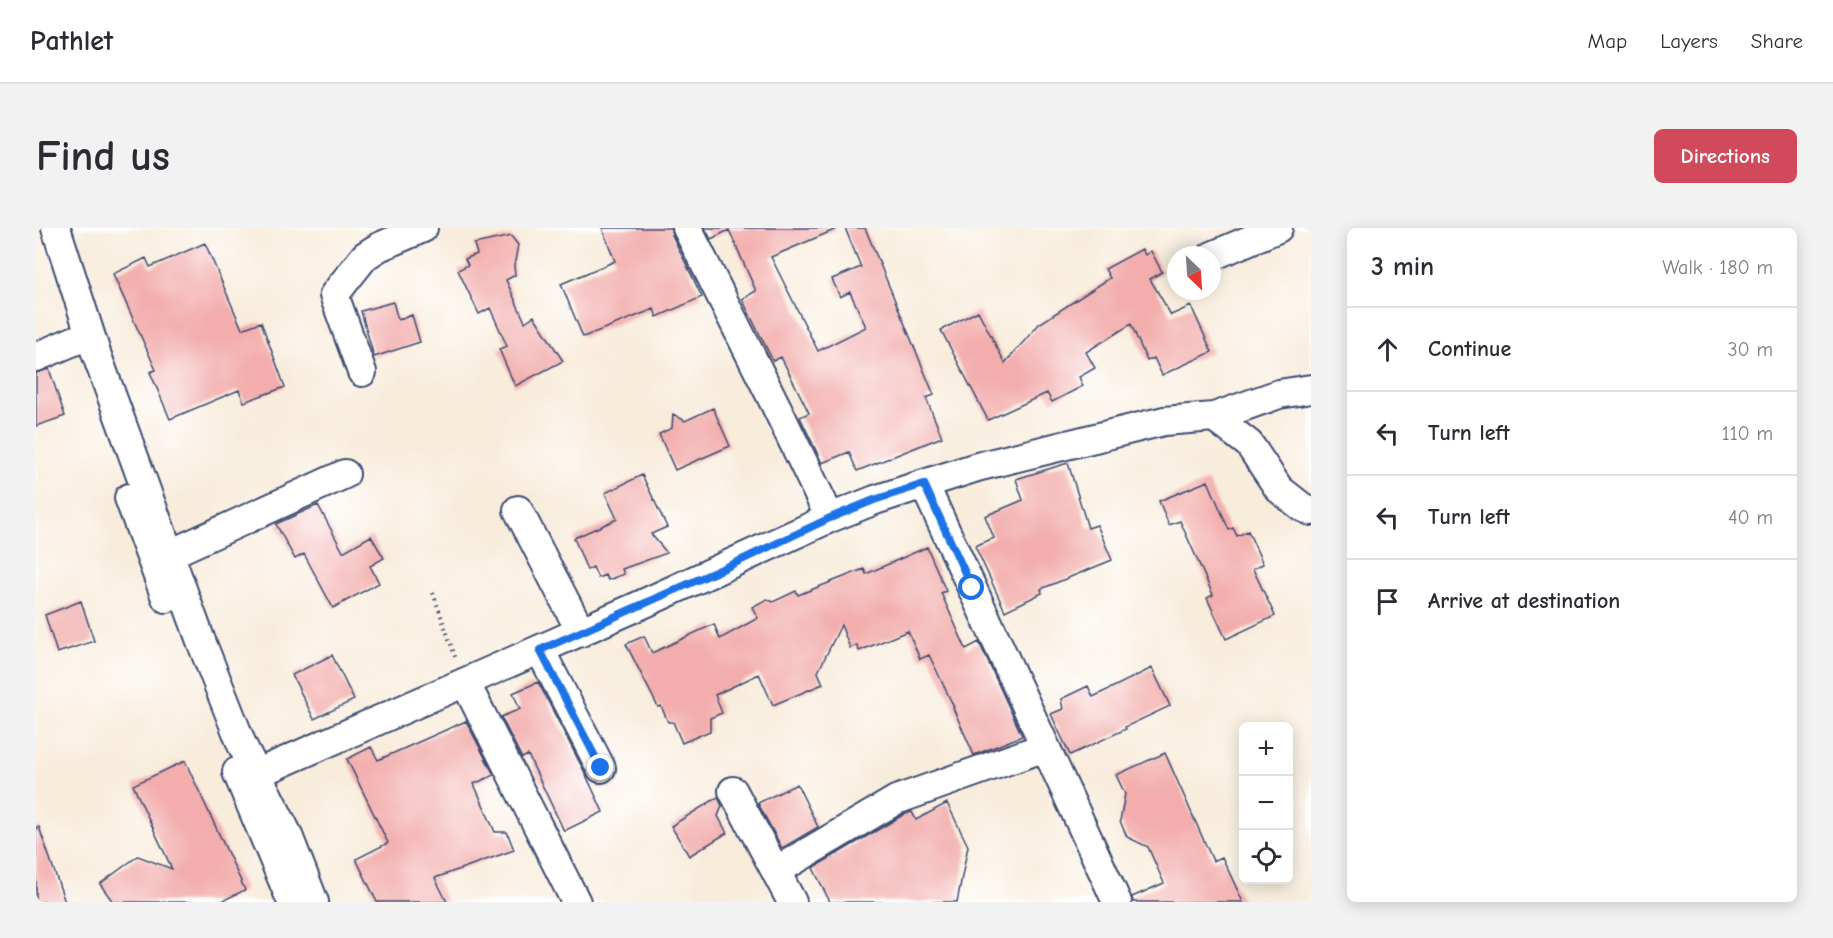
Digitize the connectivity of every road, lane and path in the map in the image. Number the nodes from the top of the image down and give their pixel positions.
1 (41, 228) edge
2 (56, 228) edge
3 (423, 228) edge
4 (687, 228) edge
5 (1278, 228) edge
6 (1221, 252) edge
7 (76, 340) junction
8 (36, 357) edge
9 (362, 372) dead end
10 (1311, 389) edge
11 (1214, 417) junction
12 (345, 474) dead end
13 (924, 484) junction
14 (518, 510) dead end
15 (1311, 511) edge
16 (830, 518) junction
17 (170, 554) junction
18 (433, 593) dead end
19 (581, 632) junction
20 (540, 650) junction
21 (465, 682) junction
22 (1045, 747) junction
23 (601, 768) dead end
24 (256, 774) junction
25 (733, 791) dead end
26 (776, 871) junction
27 (292, 902) edge
28 (314, 902) edge
29 (576, 902) edge
30 (792, 902) edge
31 (1117, 902) edge

1 - 7 street
2 - 17 street
3 - 9 street
4 - 16 street
5 - 6 street
7 - 8 street
7 - 27 street
10 - 11 street
11 - 13 street
11 - 15 street
12 - 17 street
13 - 16 street
13 - 22 street
14 - 19 street
16 - 19 street
17 - 24 street
18 - 21 path
19 - 20 street
20 - 21 street
20 - 23 street
21 - 24 street
21 - 29 street
22 - 26 street
22 - 31 street
24 - 28 street
25 - 26 street
26 - 30 street

